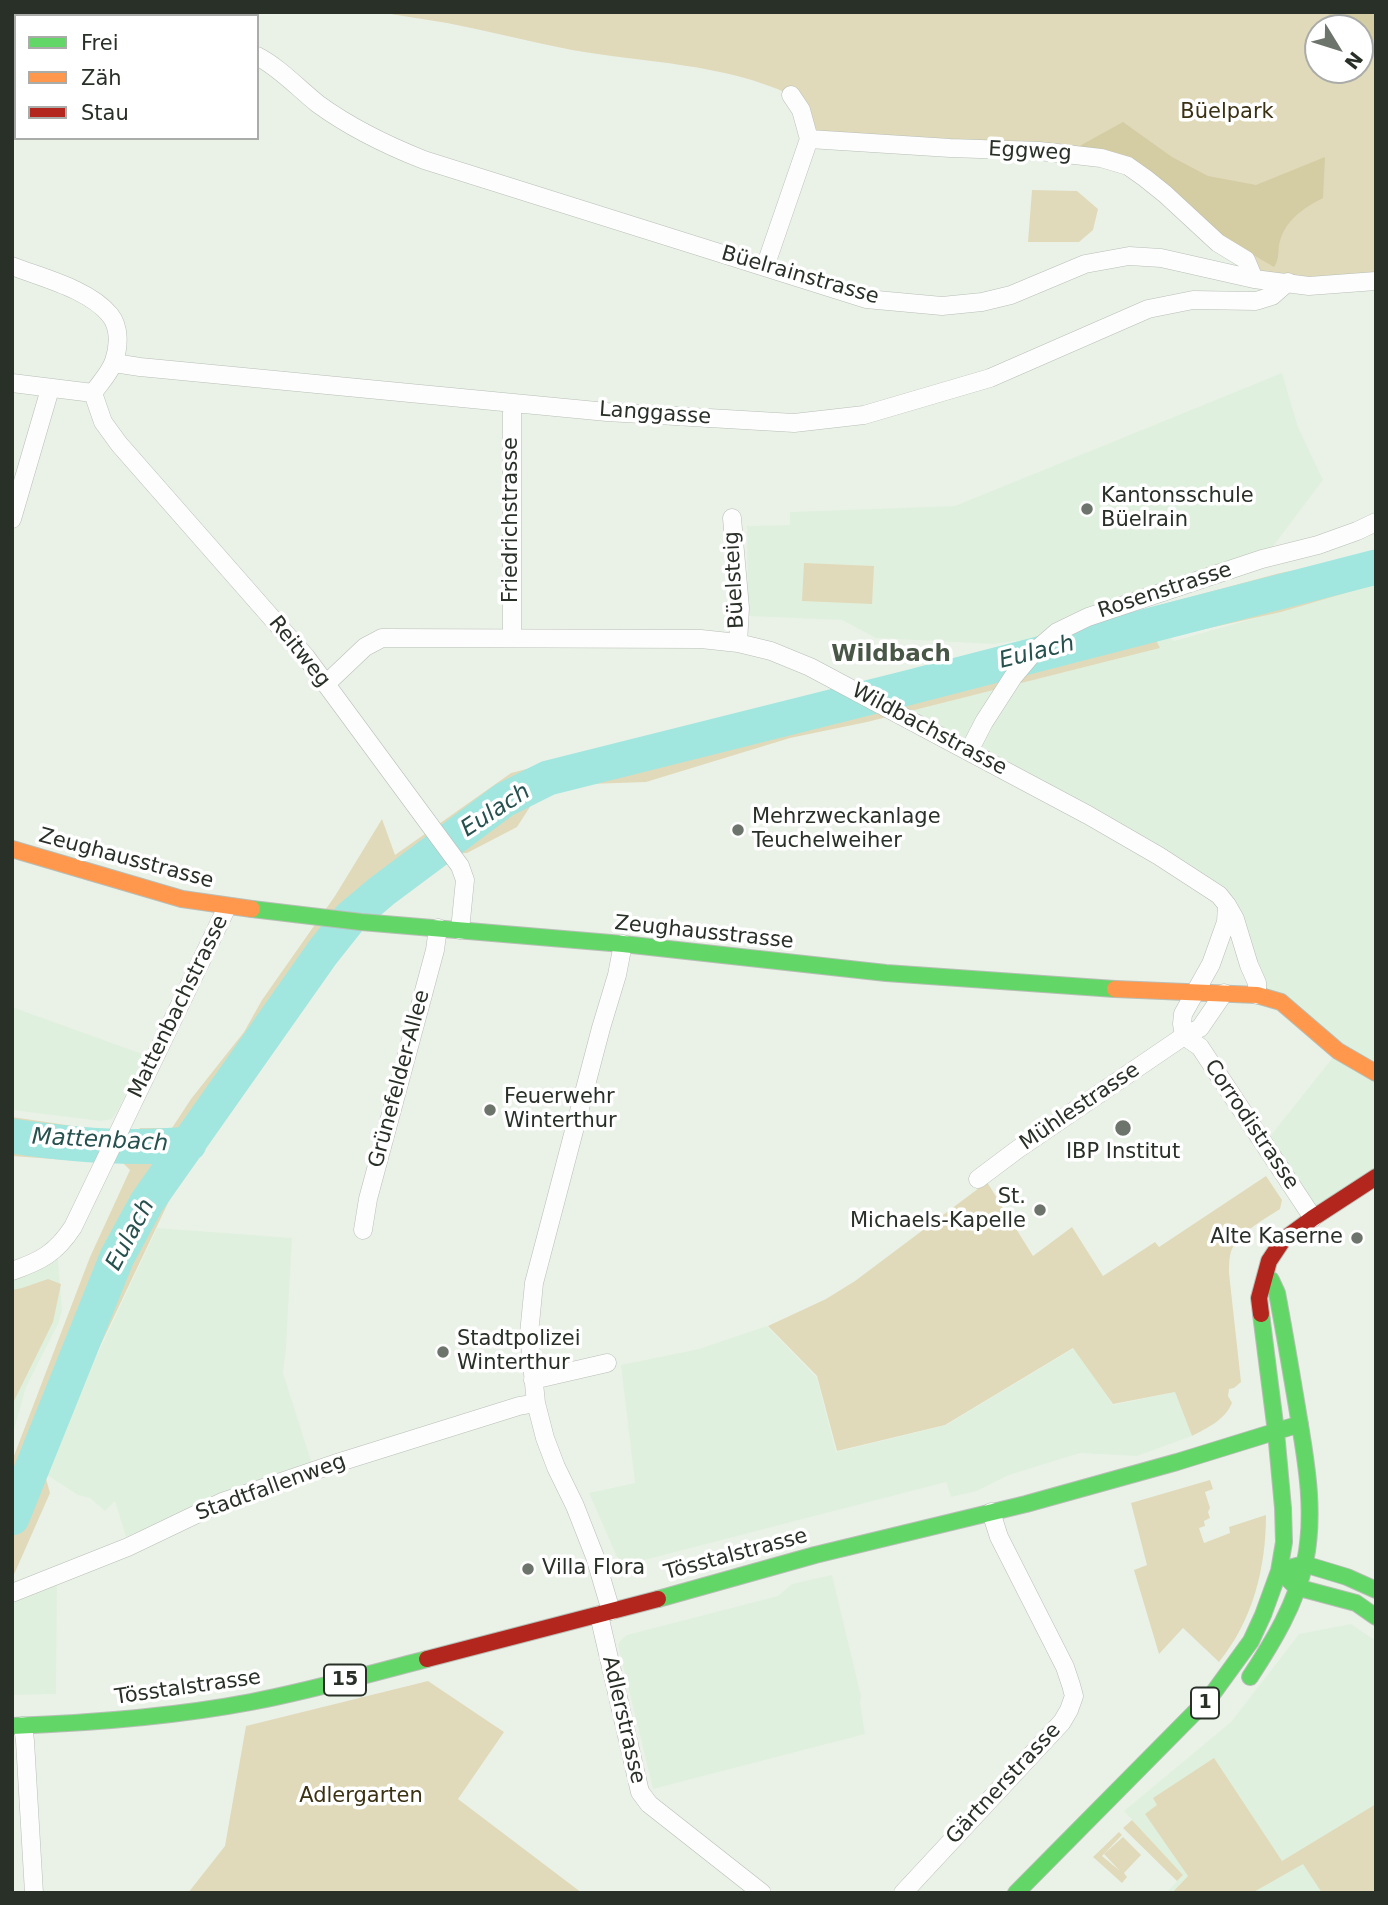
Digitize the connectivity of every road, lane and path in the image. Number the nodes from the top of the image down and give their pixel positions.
1 (259, 58) edge
2 (791, 95) dead end
3 (809, 139) junction
4 (12, 266) edge
5 (765, 267) junction
6 (1254, 279) junction
7 (1376, 281) edge
8 (1288, 282) junction
9 (114, 363) junction
10 (12, 383) edge
11 (50, 389) junction
12 (93, 393) junction
13 (512, 402) junction
14 (732, 518) dead end
15 (12, 519) edge
16 (1376, 522) edge
17 (512, 638) junction
18 (738, 643) junction
19 (326, 684) junction
20 (969, 751) junction
21 (12, 849) edge
22 (1227, 905) junction
23 (227, 907) junction
24 (438, 928) junction
25 (460, 930) junction
26 (622, 944) junction
27 (1212, 964) junction
28 (1249, 965) junction
29 (1196, 992) junction
30 (1224, 993) junction
31 (1256, 995) junction
32 (1184, 1036) junction
33 (1376, 1073) edge
34 (1376, 1177) edge
35 (978, 1179) dead end
36 (1313, 1218) junction
37 (363, 1230) dead end
38 (12, 1271) edge
39 (1267, 1271) junction
40 (607, 1363) dead end
41 (533, 1380) junction
42 (536, 1403) junction
43 (1300, 1424) junction
44 (1276, 1432) junction
45 (991, 1512) junction
46 (1304, 1563) junction
47 (1279, 1571) junction
48 (1296, 1587) junction
49 (1376, 1590) edge
50 (12, 1593) edge
51 (605, 1613) junction
52 (1376, 1617) edge
53 (1241, 1688) dead end
54 (18, 1726) edge
55 (1185, 1744) dead end
56 (1097, 1811) junction
57 (34, 1893) edge
58 (762, 1893) edge
59 (903, 1893) edge
60 (1016, 1893) edge

1 - 5 street, Büelrainstrasse
2 - 3 street
3 - 5 street
3 - 6 street, Eggweg
4 - 9 street
5 - 6 street, Büelrainstrasse
6 - 8 street, Büelrainstrasse
7 - 8 street, Büelrainstrasse
8 - 13 street, Langgasse
9 - 12 street
9 - 13 street, Langgasse
10 - 11 street
11 - 12 street
11 - 15 street
12 - 19 street, Reitweg
13 - 17 street, Friedrichstrasse
14 - 18 street, Büelsteig
16 - 20 street, Rosenstrasse
17 - 18 street, Wildbachstrasse
17 - 19 street, Wildbachstrasse
18 - 20 street, Wildbachstrasse
19 - 25 street, Reitweg
20 - 22 street, Wildbachstrasse
21 - 23 main road, Zeughausstrasse
22 - 27 street
22 - 28 street, Wildbachstrasse
23 - 24 main road, Zeughausstrasse
23 - 38 street, Mattenbachstrasse
24 - 25 main road, Zeughausstrasse
24 - 37 street, Grünefelder-Allee
25 - 26 main road, Zeughausstrasse
26 - 29 main road, Zeughausstrasse
26 - 41 street, Adlerstrasse
27 - 28 street
27 - 29 street
28 - 31 street, Wildbachstrasse
29 - 30 main road, Zeughausstrasse
29 - 32 street
30 - 31 main road, Zeughausstrasse
30 - 32 street, Mühlestrasse
31 - 33 main road, Zeughausstrasse
32 - 35 street, Mühlestrasse
32 - 36 street, Corrodistrasse
34 - 36 main road, 1
36 - 39 main road, 1
39 - 43 main road, 1
39 - 44 main road, 1
40 - 41 street
41 - 42 street, Adlerstrasse
42 - 50 street, Stadtfallenweg
42 - 51 street, Adlerstrasse
43 - 44 main road, Tösstalstrasse
43 - 46 main road, 1
44 - 45 main road, Tösstalstrasse / 15
44 - 47 main road, 1
45 - 51 main road, Tösstalstrasse / 15
45 - 59 street, Gärtnerstrasse
46 - 47 main road
46 - 48 main road, 1
46 - 49 main road
47 - 48 main road
47 - 56 main road, 1
48 - 52 main road
48 - 53 main road, 1
51 - 54 main road, Tösstalstrasse / 15
51 - 58 street, Adlerstrasse
54 - 57 street
55 - 56 main road, 1
56 - 60 main road, 1

